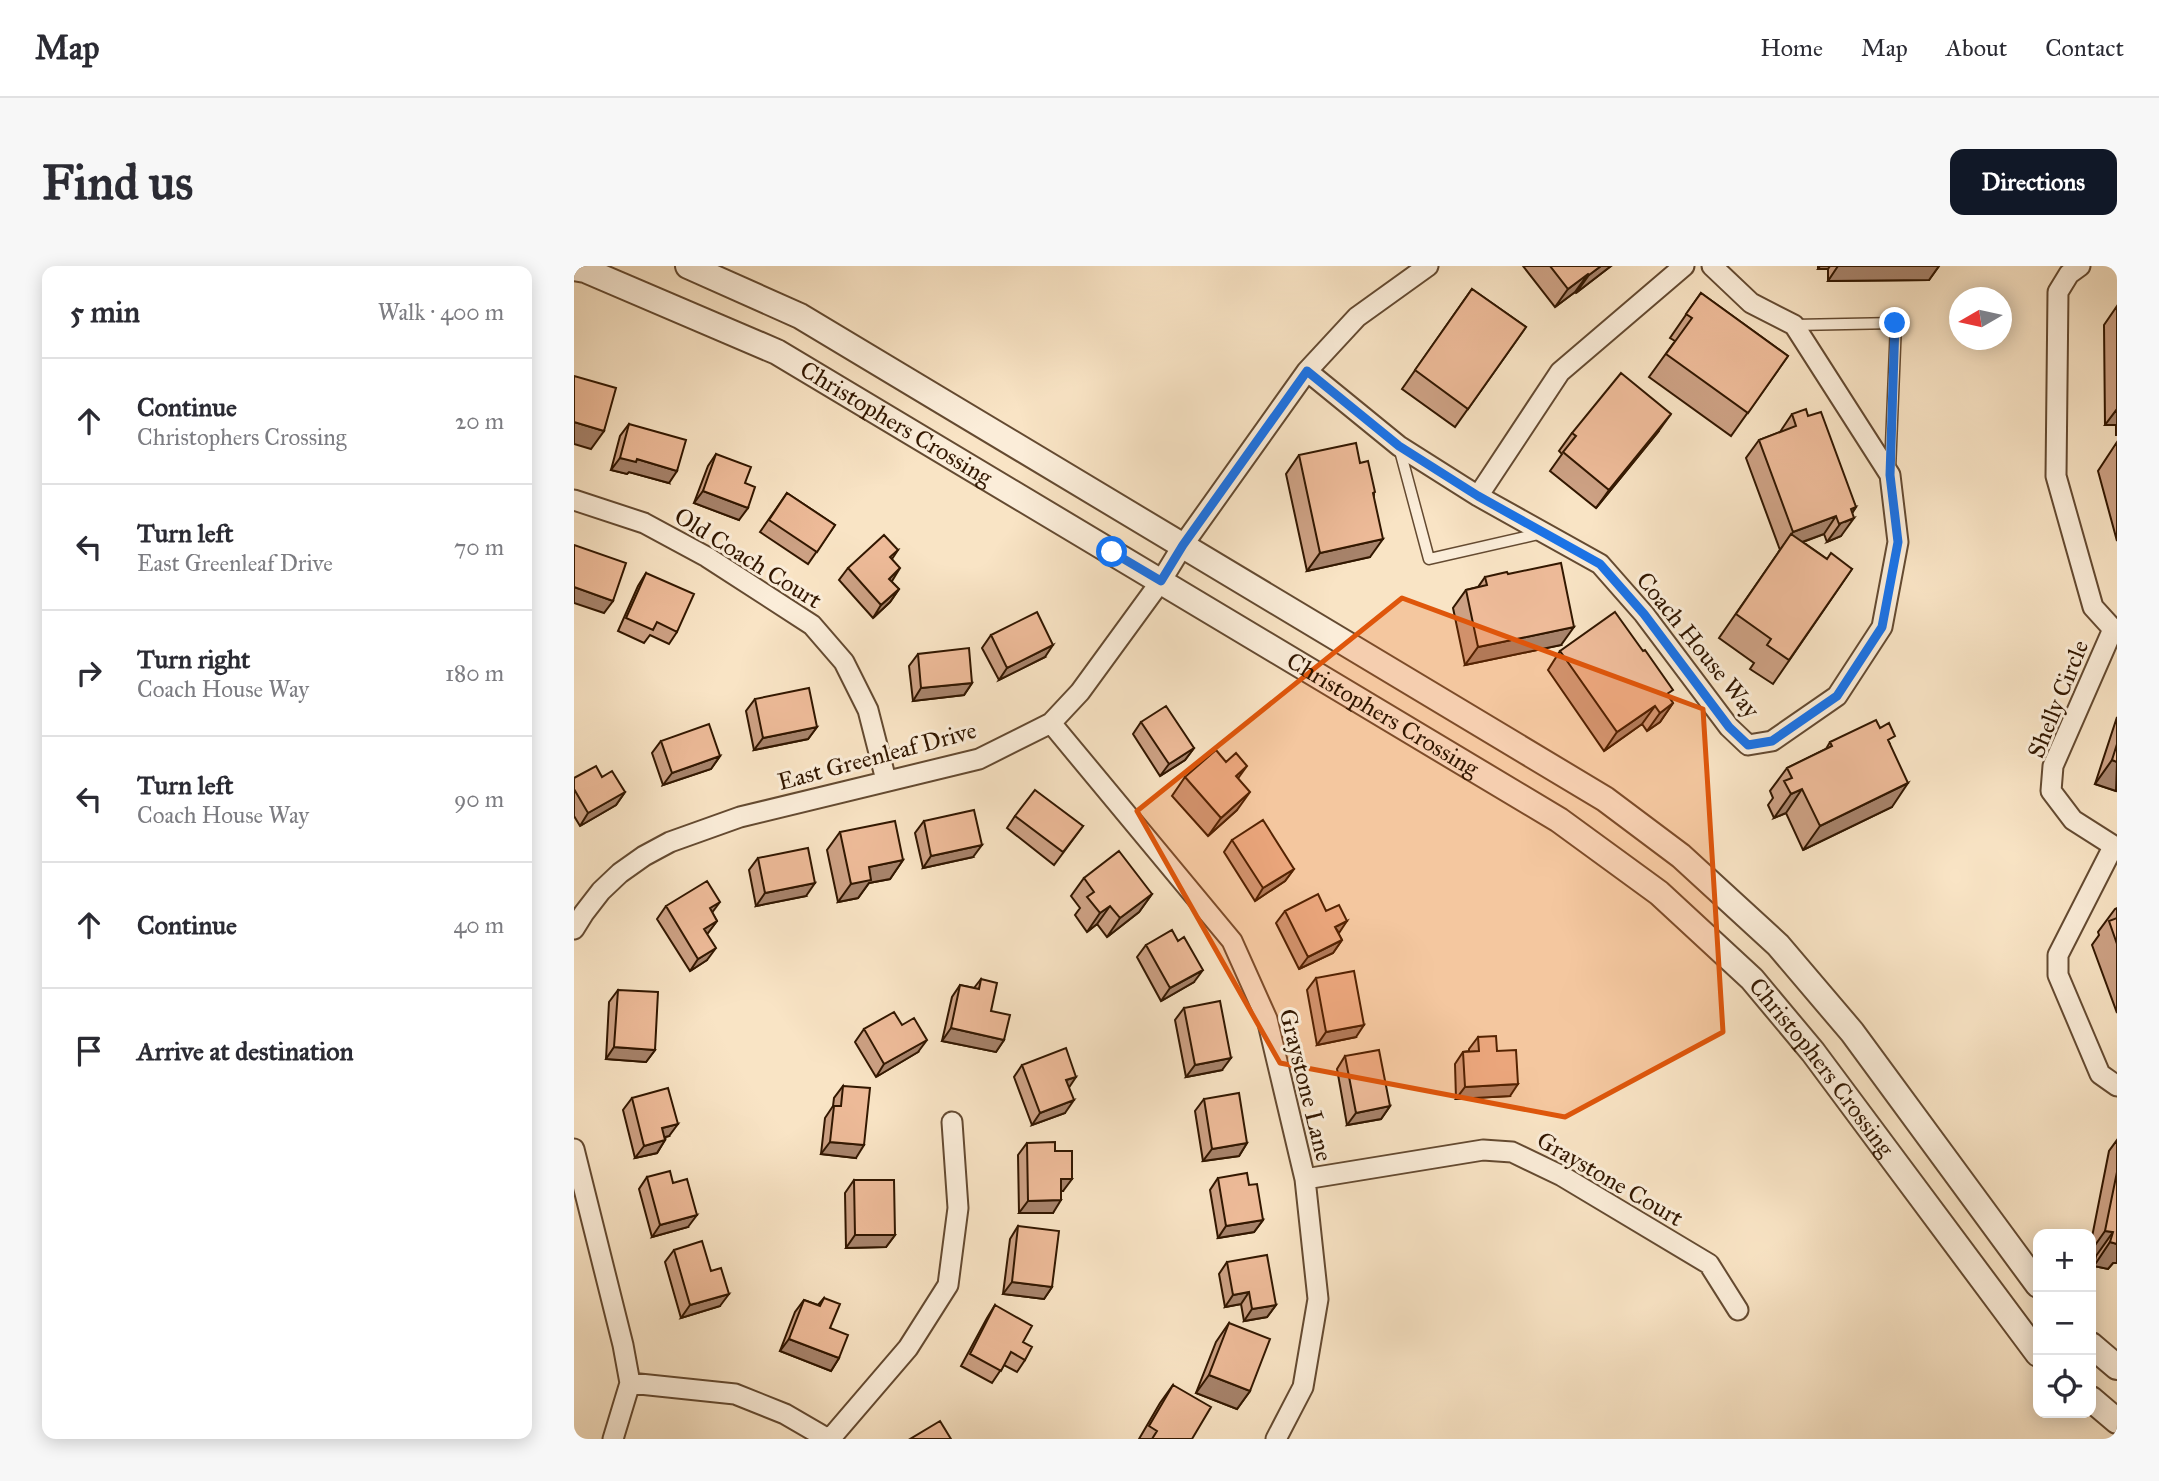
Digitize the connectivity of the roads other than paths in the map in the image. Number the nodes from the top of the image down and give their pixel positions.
1 (688, 266) edge
2 (1428, 266) edge
3 (1684, 266) edge
4 (1712, 266) edge
5 (2080, 266) edge
6 (574, 268) edge
7 (1794, 326) junction
8 (1307, 371) junction
9 (1399, 446) junction
10 (1890, 475) junction
11 (1478, 496) junction
12 (574, 500) edge
13 (1543, 533) junction
14 (1183, 545) junction
15 (1161, 581) junction
16 (2115, 628) edge
17 (1051, 723) junction
18 (886, 780) junction
19 (2115, 847) edge
20 (574, 929) edge
21 (2117, 1086) edge
22 (951, 1122) dead end
23 (574, 1149) edge
24 (1305, 1179) junction
25 (579, 1185) edge
26 (2033, 1277) edge
27 (1738, 1310) dead end
28 (2033, 1346) edge
29 (2096, 1349) edge
30 (2117, 1367) edge
31 (630, 1384) junction
32 (2096, 1403) edge
33 (2117, 1420) edge
34 (614, 1439) edge
35 (829, 1439) edge
36 (1276, 1439) edge

1 - 14 street, Christophers Crossing
2 - 8 street, East Greenleaf Drive
3 - 11 street
4 - 7 street, Coach House Way
5 - 16 street, Shelly Circle
6 - 15 street, Christophers Crossing
7 - 10 street, Coach House Way
7 - 10 lane
8 - 9 street, Coach House Way
8 - 14 street, East Greenleaf Drive
9 - 11 street, Coach House Way
9 - 13 lane
10 - 13 street, Coach House Way
11 - 13 street, Coach House Way
12 - 18 street, Old Coach Court
14 - 15 street, East Greenleaf Drive
14 - 26 street, Christophers Crossing
15 - 17 street, East Greenleaf Drive
15 - 28 street, Christophers Crossing
16 - 19 street, Shelly Circle
17 - 18 street, East Greenleaf Drive
17 - 24 street, Graystone Lane
18 - 20 street, East Greenleaf Drive
19 - 21 street
22 - 35 street
23 - 25 street
24 - 27 street, Graystone Court
24 - 36 street, Graystone Lane
25 - 31 street
29 - 30 street
31 - 34 street
31 - 35 street
32 - 33 street

